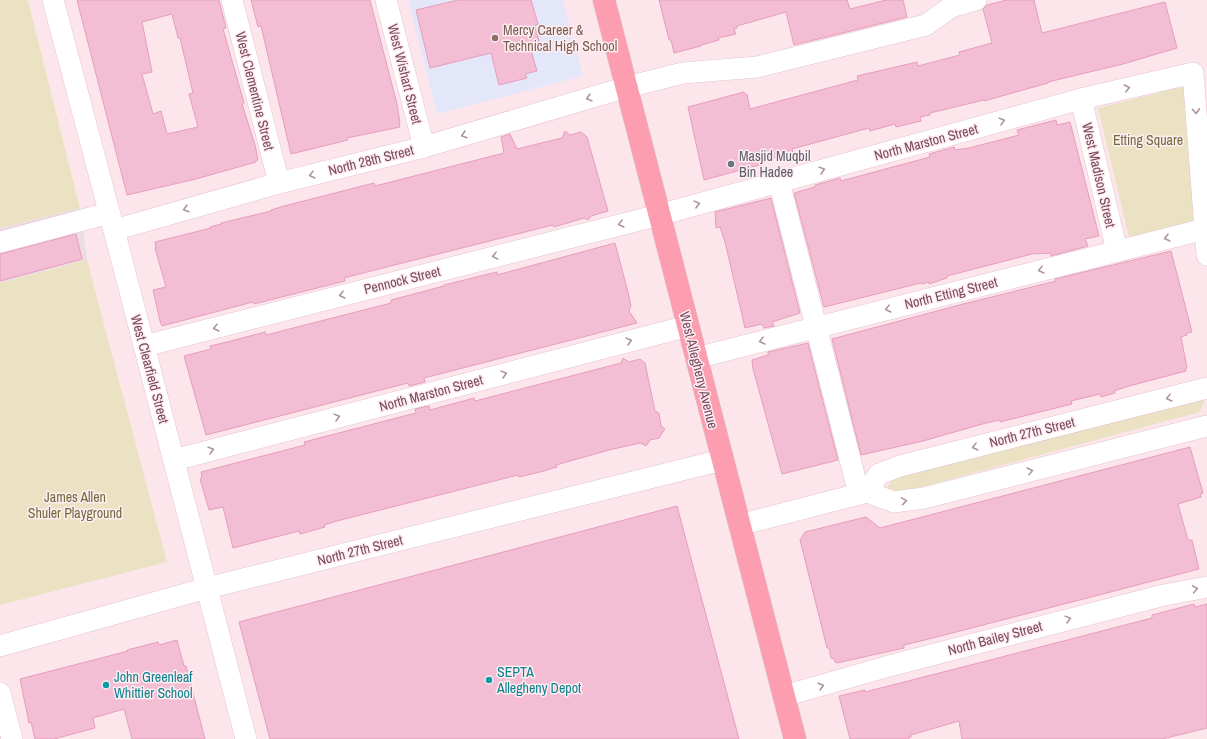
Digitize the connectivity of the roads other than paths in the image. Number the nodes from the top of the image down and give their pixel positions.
1 (53, 0) edge
2 (232, 0) edge
3 (386, 0) edge
4 (604, 0) edge
5 (976, 0) edge
6 (626, 87) junction
7 (1081, 99) junction
8 (424, 147) junction
9 (779, 182) junction
10 (279, 183) junction
11 (659, 215) junction
12 (112, 221) junction
13 (1205, 229) junction
14 (0, 242) edge
15 (1117, 251) junction
16 (1207, 255) edge
17 (688, 326) junction
18 (817, 328) junction
19 (144, 346) junction
20 (696, 358) junction
21 (1207, 388) edge
22 (1207, 426) edge
23 (174, 460) junction
24 (722, 460) junction
25 (863, 493) junction
26 (739, 525) junction
27 (1207, 587) edge
28 (207, 588) junction
29 (0, 646) edge
30 (0, 693) edge
31 (784, 696) junction
32 (12, 739) edge
33 (246, 739) edge
34 (795, 739) edge

1 - 12 street, West Clearfield Street
2 - 10 street, West Clementine Street
3 - 8 street, West Wishart Street
4 - 6 main road, West Allegheny Avenue
5 - 6 street, North 28th Street
6 -> 8 street, North 28th Street
6 - 11 main road, West Allegheny Avenue
9 -> 7 street, North Marston Street
7 -> 13 street, North Marston Street
7 - 15 street, West Madison Street
8 -> 10 street, North 28th Street
11 -> 9 street, North Marston Street
9 - 18 street
10 -> 12 street, North 28th Street
11 - 17 main road, West Allegheny Avenue
11 -> 19 street, Pennock Street
12 - 14 street, North 28th Street
12 - 19 street, West Clearfield Street
13 -> 15 street, North Etting Street
13 - 16 street
15 -> 18 street, North Etting Street
17 - 20 main road, West Allegheny Avenue
23 -> 17 street, North Marston Street
18 -> 20 street, North Etting Street
18 - 25 street
19 - 23 street, West Clearfield Street
20 - 24 main road, West Allegheny Avenue
21 -> 25 street, North 27th Street
25 -> 22 street
23 - 28 street, West Clearfield Street
24 - 26 main road, West Allegheny Avenue
24 - 28 street, North 27th Street
25 - 26 street
26 - 31 main road, West Allegheny Avenue
31 -> 27 street, North Bailey Street
28 - 29 street, North 27th Street
28 - 33 street, West Clearfield Street
30 - 32 street
31 - 34 main road, West Allegheny Avenue

